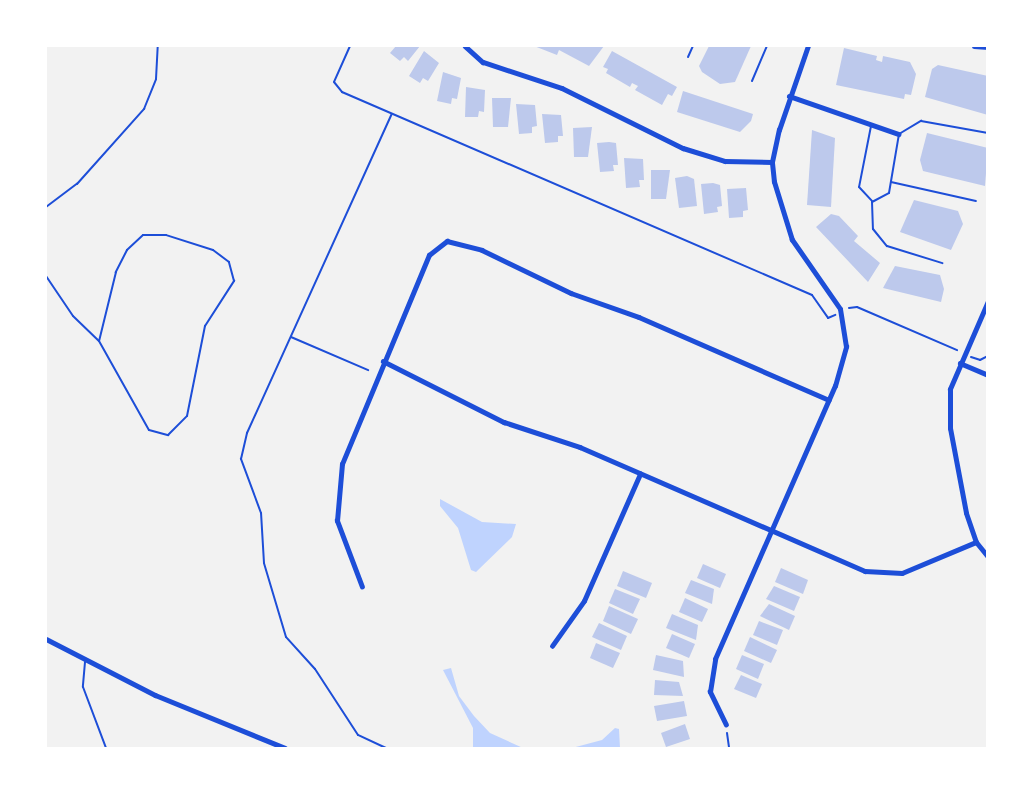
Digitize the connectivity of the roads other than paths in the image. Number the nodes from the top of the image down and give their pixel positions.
1 (159, 46) edge
2 (464, 46) edge
3 (693, 46) edge
4 (767, 46) edge
5 (808, 46) edge
6 (974, 46) edge
7 (988, 47) edge
8 (688, 57) dead end
9 (752, 81) dead end
10 (789, 96) junction
11 (871, 126) junction
12 (988, 133) edge
13 (900, 134) junction
14 (772, 162) junction
15 (890, 182) junction
16 (976, 201) dead end
17 (872, 202) junction
18 (46, 207) edge
19 (942, 262) dead end
20 (46, 276) edge
21 (988, 301) edge
22 (99, 341) junction
23 (383, 361) junction
24 (960, 362) junction
25 (988, 375) edge
26 (829, 400) junction
27 (640, 474) junction
28 (772, 530) junction
29 (976, 542) junction
30 (988, 557) edge
31 (362, 587) dead end
32 (46, 639) edge
33 (552, 646) dead end
34 (85, 661) junction
35 (726, 725) road end
36 (106, 748) edge
37 (285, 748) edge

1 - 18 lane
2 - 14 street
3 - 8 lane
4 - 9 lane
5 - 10 street
6 - 7 street
10 - 11 street
10 - 14 street
11 - 13 street
11 - 17 lane
12 - 13 lane
13 - 15 lane
14 - 26 street
15 - 16 lane
15 - 17 lane
17 - 19 lane
20 - 22 lane
21 - 24 street
22 - 22 lane
23 - 26 street
23 - 27 street
23 - 31 street
24 - 25 street
24 - 29 street
26 - 28 street
27 - 28 street
27 - 33 street
28 - 29 street
28 - 35 street
29 - 30 street
32 - 34 street
34 - 36 lane
34 - 37 street

